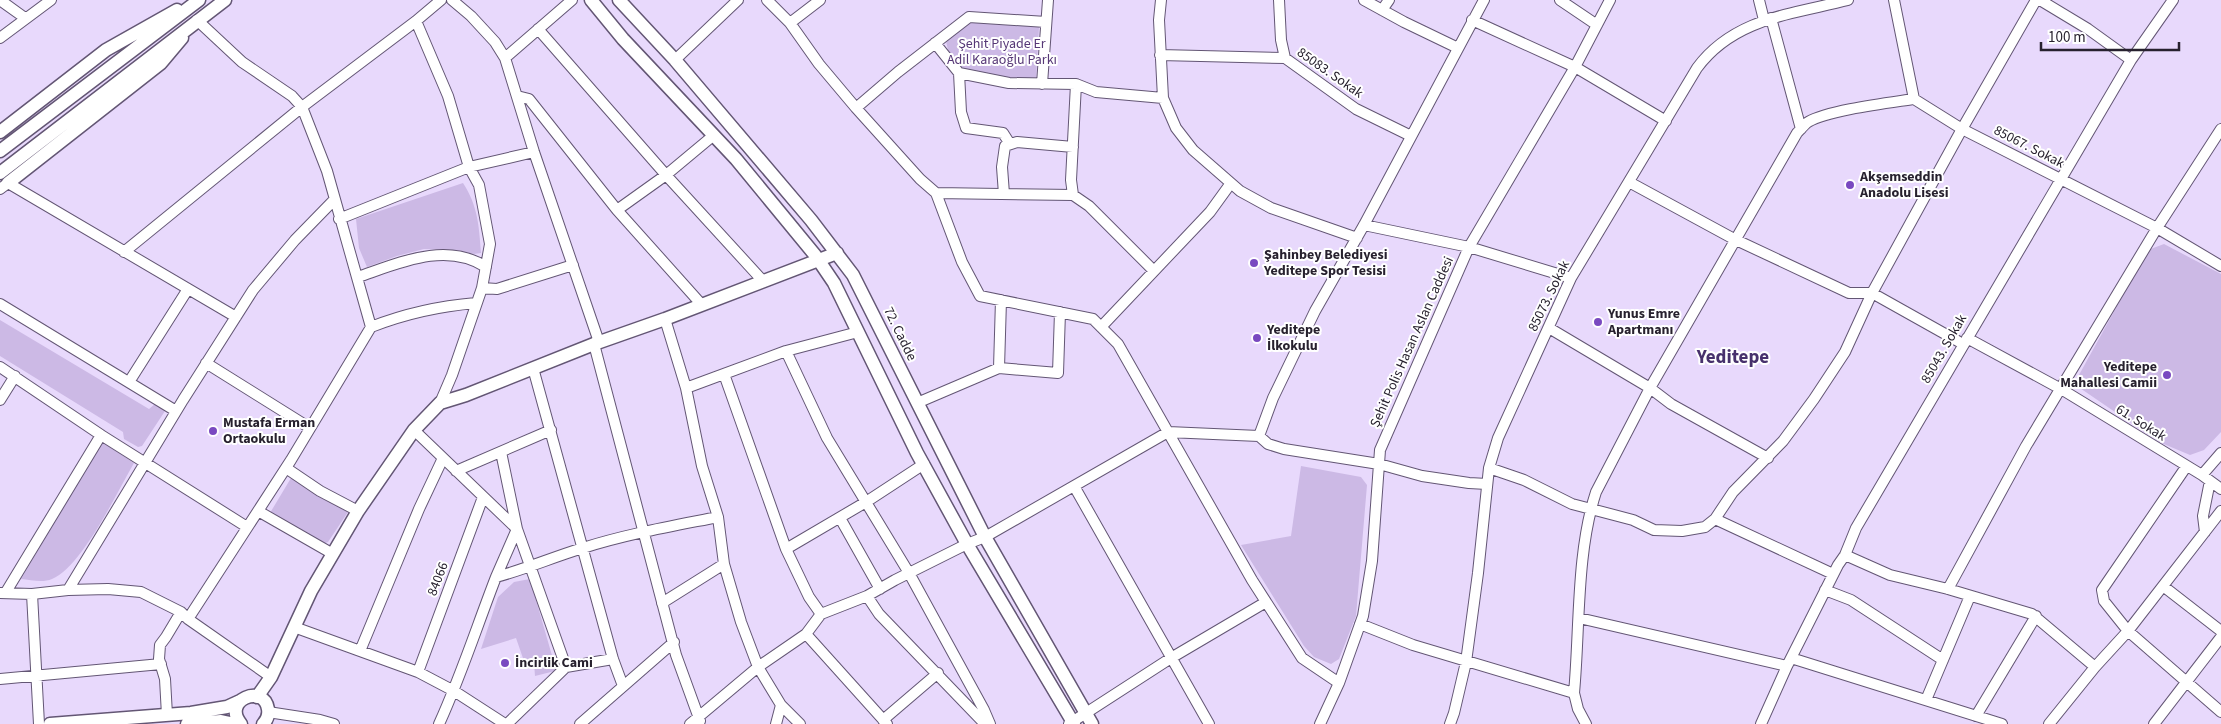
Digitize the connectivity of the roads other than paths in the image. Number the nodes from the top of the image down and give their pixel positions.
1 (0, 0) edge
2 (51, 0) edge
3 (194, 0) edge
4 (199, 0) edge
5 (225, 0) edge
6 (441, 0) edge
7 (452, 0) edge
8 (572, 0) edge
9 (591, 0) edge
10 (619, 0) edge
11 (738, 0) edge
12 (767, 0) edge
13 (820, 0) edge
14 (1048, 0) edge
15 (1161, 0) edge
16 (1279, 0) edge
17 (1364, 0) edge
18 (1390, 0) edge
19 (1484, 0) edge
20 (1560, 0) edge
21 (1610, 0) edge
22 (1759, 0) edge
23 (1848, 0) edge
24 (1894, 0) edge
25 (2038, 0) edge
26 (2173, 0) edge
27 (1382, 10) junction
28 (26, 18) junction
29 (1768, 19) junction
30 (197, 20) junction
31 (1472, 20) junction
32 (416, 22) junction
33 (1046, 22) junction
34 (790, 23) junction
35 (1597, 25) junction
36 (538, 29) junction
37 (0, 38) edge
38 (935, 43) junction
39 (1458, 48) junction
40 (1160, 55) junction
41 (506, 58) junction
42 (1285, 58) junction
43 (675, 60) junction
44 (2131, 60) junction
45 (1575, 67) junction
46 (959, 73) junction
47 (1042, 84) junction
48 (1076, 84) junction
49 (517, 96) junction
50 (1163, 98) junction
51 (1914, 99) junction
52 (302, 107) junction
53 (856, 108) junction
54 (1666, 121) junction
55 (1801, 129) junction
56 (1962, 129) junction
57 (2221, 129) edge
58 (0, 132) edge
59 (714, 135) junction
60 (1411, 136) junction
61 (2218, 141) edge
62 (1010, 144) junction
63 (1072, 147) junction
64 (0, 151) edge
65 (534, 152) junction
66 (469, 167) junction
67 (0, 173) edge
68 (666, 175) junction
69 (2061, 179) junction
70 (1629, 182) junction
71 (1230, 183) junction
72 (4, 186) edge
73 (936, 193) junction
74 (1004, 194) junction
75 (1073, 195) junction
76 (334, 200) junction
77 (617, 210) junction
78 (339, 218) junction
79 (1364, 226) junction
80 (2157, 228) junction
81 (1356, 238) junction
82 (1734, 239) junction
83 (1470, 247) junction
84 (124, 252) junction
85 (837, 253) junction
86 (818, 260) junction
87 (573, 265) junction
88 (2221, 266) edge
89 (486, 267) junction
90 (1154, 272) junction
91 (358, 277) junction
92 (1571, 278) junction
93 (763, 281) junction
94 (482, 288) junction
95 (188, 289) junction
96 (1872, 293) junction
97 (1001, 300) junction
98 (476, 303) junction
99 (0, 304) edge
100 (702, 305) junction
101 (1060, 312) junction
102 (236, 317) junction
103 (665, 319) junction
104 (371, 327) junction
105 (1101, 327) junction
106 (1549, 328) junction
107 (858, 332) junction
108 (1965, 340) junction
109 (597, 343) junction
110 (786, 351) junction
111 (206, 363) junction
112 (0, 366) edge
113 (534, 368) junction
114 (999, 368) junction
115 (724, 374) junction
116 (15, 376) junction
117 (129, 382) junction
118 (686, 388) junction
119 (1650, 388) junction
120 (2061, 389) junction
121 (0, 400) edge
122 (440, 403) junction
123 (917, 403) junction
124 (176, 411) junction
125 (310, 428) junction
126 (414, 430) junction
127 (551, 430) junction
128 (1168, 432) junction
129 (101, 435) junction
130 (1258, 436) junction
131 (501, 452) junction
132 (2221, 453) edge
133 (443, 458) junction
134 (1768, 458) junction
135 (145, 462) junction
136 (924, 464) junction
137 (1379, 464) junction
138 (2186, 467) junction
139 (286, 468) junction
140 (1489, 468) junction
141 (456, 471) junction
142 (2206, 478) junction
143 (1487, 484) junction
144 (1074, 486) junction
145 (2221, 489) edge
146 (483, 497) junction
147 (866, 502) junction
148 (1590, 509) junction
149 (258, 511) junction
150 (358, 511) junction
151 (2221, 511) edge
152 (718, 517) junction
153 (840, 518) junction
154 (1715, 519) junction
155 (247, 527) junction
156 (517, 529) junction
157 (644, 532) junction
158 (2205, 532) junction
159 (986, 537) junction
160 (967, 544) junction
161 (584, 548) junction
162 (786, 549) junction
163 (333, 554) junction
164 (1845, 554) junction
165 (724, 564) junction
166 (532, 567) junction
167 (909, 573) junction
168 (1833, 574) junction
169 (496, 577) junction
170 (2163, 586) junction
171 (880, 589) junction
172 (1948, 589) junction
173 (68, 590) junction
174 (1825, 590) junction
175 (3, 593) edge
176 (32, 594) junction
177 (867, 596) junction
178 (1970, 596) junction
179 (1266, 602) junction
180 (662, 603) junction
181 (821, 614) junction
182 (184, 615) junction
183 (2036, 616) junction
184 (1579, 618) junction
185 (1360, 624) junction
186 (294, 627) junction
187 (2128, 631) junction
188 (2221, 631) edge
189 (806, 634) junction
190 (2221, 637) edge
191 (674, 642) junction
192 (360, 651) junction
193 (1171, 658) junction
194 (613, 659) junction
195 (1943, 660) junction
196 (1466, 662) junction
197 (1789, 662) junction
198 (161, 664) junction
199 (566, 666) junction
200 (758, 667) junction
201 (2095, 667) junction
202 (418, 672) junction
203 (938, 674) junction
204 (36, 675) junction
205 (271, 677) junction
206 (0, 679) edge
207 (2187, 681) junction
208 (1339, 683) junction
209 (623, 686) junction
210 (454, 691) junction
211 (1574, 693) junction
212 (257, 697) junction
213 (1926, 700) junction
214 (240, 701) junction
215 (781, 705) junction
216 (2221, 712) edge
217 (167, 715) junction
218 (1976, 716) junction
219 (266, 718) edge
220 (1089, 719) edge
221 (700, 720) edge
222 (320, 722) edge
223 (885, 722) edge
224 (1072, 723) edge
225 (39, 724) edge
226 (50, 724) edge
227 (187, 724) edge
228 (235, 724) edge
229 (241, 724) edge
230 (334, 724) edge
231 (438, 724) edge
232 (506, 724) edge
233 (580, 724) edge
234 (690, 724) edge
235 (776, 724) edge
236 (800, 724) edge
237 (986, 724) edge
238 (990, 724) edge
239 (1210, 724) edge
240 (1320, 724) edge
241 (1450, 724) edge
242 (1586, 724) edge
243 (1761, 724) edge
244 (2002, 724) edge
245 (2049, 724) edge
246 (2154, 724) edge

1 - 28 street
2 - 28 street
3 - 58 main road
4 - 64 main road
5 - 30 main road
6 - 32 street
7 - 41 street
8 - 36 street
9 - 59 main road
10 - 43 main road, 72. Cadde
11 - 43 street
12 - 34 street
13 - 34 street
14 - 33 street
15 - 40 street
16 - 42 street, 85083. Sokak
17 - 27 street
18 - 27 street
19 - 31 street
20 - 35 street
21 - 35 street, Şehit Polis Hasan Aslan Caddesi
22 - 29 street
23 - 29 street, 85073. Sokak
24 - 51 street
25 - 44 street
25 - 56 street
26 - 44 street, 85043. Sokak
27 - 39 street
28 - 37 street
29 - 54 street, 85073. Sokak
29 - 55 street
30 - 52 street
30 - 67 main road
30 - 72 main road
31 - 39 street
31 - 45 street
32 - 52 street
32 - 66 street
33 - 38 street
33 - 47 street
34 - 53 street
35 - 45 street, Şehit Polis Hasan Aslan Caddesi
36 - 41 street
36 - 68 street
38 - 46 street
38 - 53 street
39 - 60 street
40 - 42 street
40 - 50 street
41 - 49 street
42 - 60 street, 85083. Sokak
43 - 85 main road, 72. Cadde
44 - 69 street, 85043. Sokak
45 - 54 street
45 - 83 street, Şehit Polis Hasan Aslan Caddesi
46 - 47 street
46 - 62 street
47 - 48 street
48 - 50 street
48 - 63 street
49 - 65 street
49 - 77 street
50 - 71 street
51 - 55 street
51 - 56 street, 85067. Sokak
52 - 76 street
52 - 84 street
53 - 73 street
54 - 70 street, 85073. Sokak
55 - 82 street
56 - 69 street, 85067. Sokak
56 - 96 street
57 - 61 street
59 - 68 street
59 - 86 main road
60 - 79 street
61 - 80 street
62 - 63 street
62 - 74 street
63 - 75 street
65 - 66 street
65 - 87 street
66 - 78 street
66 - 89 street
68 - 77 street
68 - 93 street
69 - 80 street, 85067. Sokak
69 - 108 street, 85043. Sokak
70 - 82 street
70 - 92 street, 85073. Sokak
71 - 81 street
71 - 90 street
72 - 84 street
73 - 74 street
73 - 97 street
74 - 75 street
75 - 90 street
76 - 78 street
76 - 102 street
77 - 100 street
78 - 91 street
79 - 81 street
79 - 83 street
80 - 88 street, 85067. Sokak
80 - 120 street
81 - 130 street
82 - 96 street
82 - 119 street
83 - 92 street
83 - 137 street, Şehit Polis Hasan Aslan Caddesi
84 - 95 street
85 - 86 main road
85 - 123 main road, 72. Cadde
86 - 93 main road
86 - 107 main road
87 - 94 street
87 - 109 street
89 - 91 street
89 - 94 street
90 - 105 street
91 - 104 street
92 - 106 street, 85073. Sokak
93 - 100 main road
94 - 98 street
95 - 102 street
95 - 117 street
96 - 108 street, 61. Sokak
96 - 134 street
97 - 101 street
97 - 114 street
98 - 104 street
98 - 122 street
99 - 117 street
100 - 103 main road
101 - 105 street
101 - 114 street
102 - 111 street
103 - 109 main road
103 - 118 street
104 - 125 street
105 - 128 street
106 - 119 street
106 - 140 street, 85073. Sokak
107 - 110 street
107 - 136 main road
108 - 120 street, 61. Sokak
108 - 164 street, 85043. Sokak
109 - 113 main road
109 - 157 street
110 - 115 street
110 - 147 street
111 - 124 street
111 - 125 street
112 - 116 street
113 - 122 main road
113 - 127 street
114 - 123 street
115 - 118 street
115 - 162 street
116 - 121 street
116 - 129 street
117 - 124 street
118 - 152 street
119 - 134 street
119 - 148 street
120 - 138 street, 61. Sokak
120 - 172 street
122 - 126 main road
123 - 159 main road, 72. Cadde
124 - 135 street
125 - 139 street
126 - 133 street
126 - 150 main road
127 - 131 street
127 - 161 street
128 - 130 street
128 - 144 street
128 - 179 street
129 - 135 street
129 - 175 street
130 - 137 street
131 - 141 street
131 - 156 street
132 - 142 street
133 - 141 street
133 - 192 street
134 - 154 street
135 - 155 street
135 - 173 street
136 - 147 street
136 - 160 main road
137 - 143 street
137 - 185 street, Şehit Polis Hasan Aslan Caddesi
138 - 142 street, 61. Sokak
138 - 187 street
139 - 149 street
139 - 150 street
140 - 143 street, 85073. Sokak
140 - 148 street
141 - 146 street
142 - 145 street, 61. Sokak
142 - 158 street
143 - 196 street, 85073. Sokak
144 - 159 street
144 - 193 street
146 - 156 street
146 - 202 street, 84066
147 - 153 street
147 - 167 street
148 - 154 street
148 - 184 street
149 - 155 street
149 - 163 street
150 - 163 main road
151 - 158 street
152 - 157 street
152 - 165 street
153 - 162 street
153 - 171 street
154 - 168 street
155 - 182 street
156 - 166 street
156 - 169 street
157 - 161 street
157 - 180 street
158 - 170 street
159 - 160 street
159 - 220 main road, 72. Cadde
160 - 167 street
160 - 224 main road
161 - 166 street
161 - 194 street
162 - 181 street
163 - 186 main road
164 - 168 street, 85043. Sokak
164 - 172 street
165 - 180 street
165 - 200 street
166 - 169 street
166 - 199 street
167 - 171 street
167 - 238 street
168 - 174 street, 85043. Sokak
169 - 210 street
170 - 187 street
170 - 188 street
171 - 177 street
172 - 178 street
173 - 176 street
173 - 182 street
174 - 195 street
174 - 197 street, 85043. Sokak
175 - 176 street
176 - 204 street
177 - 181 street
177 - 203 street
178 - 183 street
178 - 195 street
179 - 193 street
179 - 208 street
180 - 191 street
181 - 189 street
182 - 198 street
182 - 205 street
183 - 201 street
183 - 218 street
184 - 197 street
184 - 211 street
185 - 196 street
185 - 208 street, Şehit Polis Hasan Aslan Caddesi
186 - 192 street
186 - 205 main road
187 - 201 street
187 - 207 street
189 - 200 street
189 - 223 street
190 - 207 street
191 - 209 street
191 - 221 street
192 - 202 street
193 - 220 street
193 - 239 street
194 - 199 street
194 - 209 street
195 - 213 street
196 - 211 street
196 - 241 street, 85073. Sokak
197 - 213 street
197 - 243 street, 85043. Sokak
198 - 204 street
198 - 217 street
199 - 232 street
200 - 215 street
200 - 221 street
201 - 245 street
202 - 210 street
203 - 223 street
203 - 237 street
204 - 206 street
204 - 225 street
205 - 212 main road
207 - 216 street
207 - 246 street
208 - 240 street, Şehit Polis Hasan Aslan Caddesi
209 - 233 street
210 - 231 street
210 - 232 street
211 - 242 street
212 - 214 main road
212 - 219 main road
213 - 218 street
214 - 217 main road
214 - 229 main road
215 - 235 street
215 - 236 street
217 - 226 main road
218 - 244 street
219 - 222 street
220 - 224 street
221 - 234 street
222 - 230 street
227 - 228 main road

